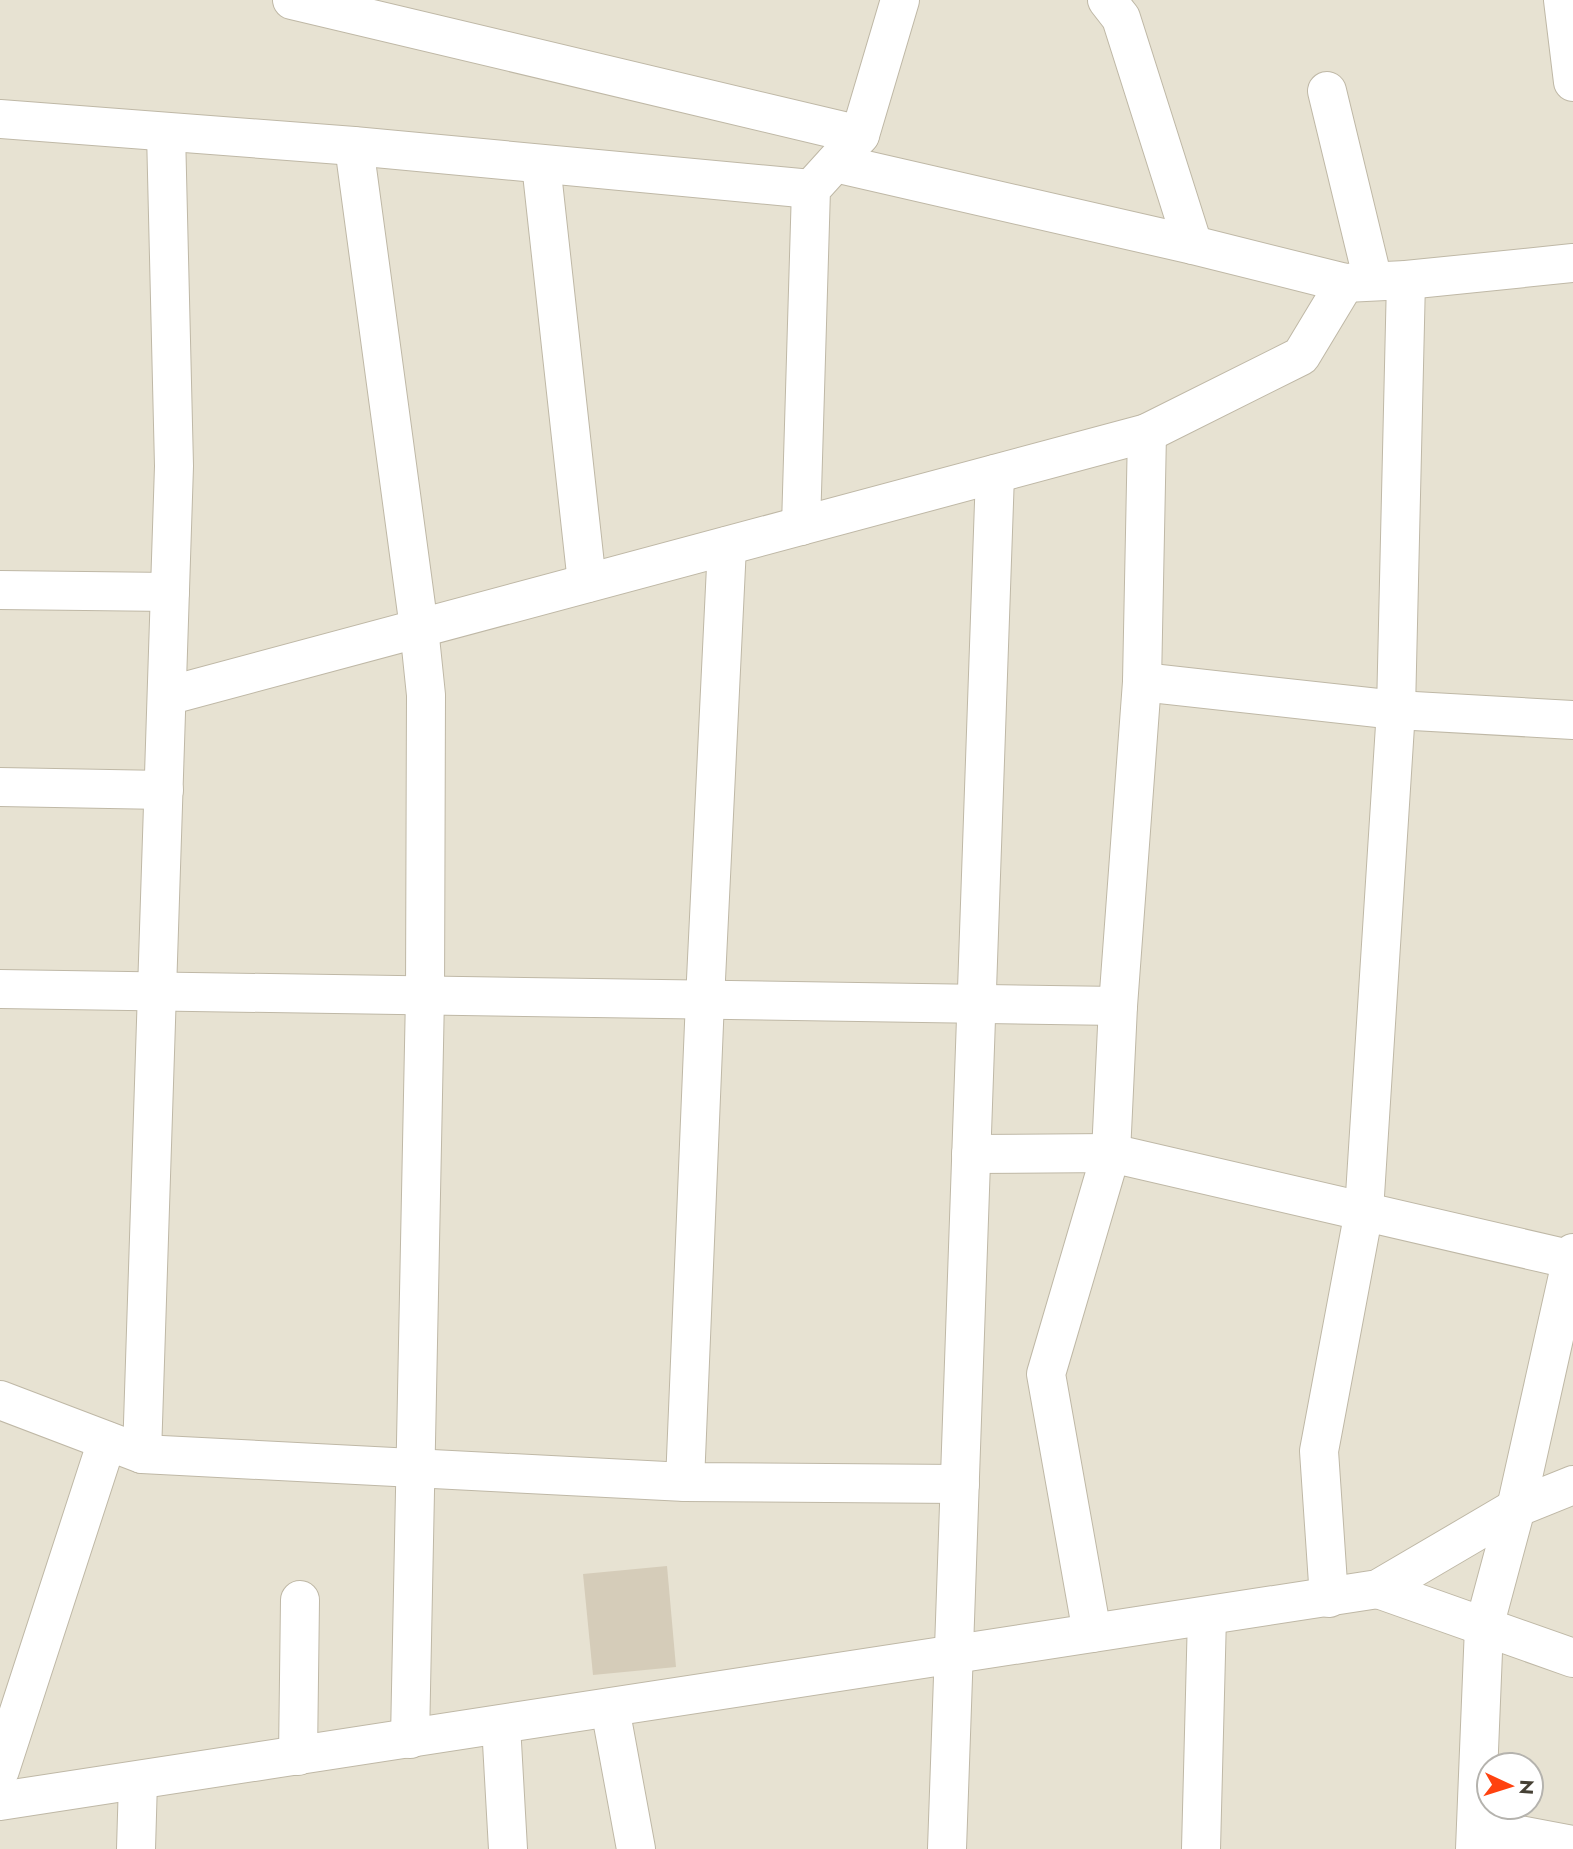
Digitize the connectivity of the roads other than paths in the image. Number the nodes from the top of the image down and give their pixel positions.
1 (292, 0) edge
2 (900, 0) edge
3 (1107, 0) edge
4 (1563, 0) edge
5 (1573, 82) edge
6 (1327, 91) dead end
7 (0, 119) edge
8 (166, 132) junction
9 (860, 135) junction
10 (354, 146) junction
11 (541, 164) junction
12 (823, 176) junction
13 (1193, 245) junction
14 (1573, 263) edge
15 (1375, 282) junction
16 (1147, 433) junction
17 (995, 474) junction
18 (801, 526) junction
19 (727, 546) junction
20 (4, 583) edge
21 (587, 583) junction
22 (170, 592) junction
23 (419, 628) junction
24 (1142, 682) junction
25 (167, 696) junction
26 (1396, 710) junction
27 (1573, 720) edge
28 (0, 787) edge
29 (164, 790) junction
30 (0, 989) edge
31 (157, 991) junction
32 (425, 996) junction
33 (705, 1000) junction
34 (976, 1004) junction
35 (1118, 1006) junction
36 (1111, 1153) junction
37 (971, 1154) junction
38 (1364, 1211) junction
39 (1573, 1253) edge
40 (1573, 1260) edge
41 (0, 1400) edge
42 (107, 1441) junction
43 (142, 1454) junction
44 (415, 1468) junction
45 (685, 1482) junction
46 (960, 1484) junction
47 (1573, 1485) edge
48 (1516, 1508) junction
49 (1378, 1590) junction
50 (1329, 1598) junction
51 (300, 1600) dead end
52 (1207, 1616) junction
53 (1484, 1627) junction
54 (1092, 1633) junction
55 (954, 1654) junction
56 (1573, 1658) edge
57 (610, 1708) junction
58 (501, 1724) junction
59 (410, 1739) junction
60 (298, 1756) junction
61 (0, 1770) edge
62 (138, 1781) junction
63 (0, 1801) edge
64 (1476, 1838) edge
65 (1573, 1845) edge
66 (136, 1849) edge
67 (508, 1849) edge
68 (636, 1849) edge
69 (947, 1849) edge
70 (1201, 1849) edge

1 - 9 street
2 - 9 street
3 - 13 street
4 - 5 street
6 - 15 street
7 - 8 street
8 - 10 street
8 - 22 street
9 - 12 street
10 - 11 street
10 - 23 street
11 - 12 street
11 - 21 street
12 - 13 street
12 - 18 street
13 - 15 street
14 - 15 street
15 - 16 street
15 - 26 street
16 - 17 street
16 - 24 street
17 - 18 street
17 - 34 street
18 - 19 street
19 - 21 street
19 - 33 street
20 - 22 street
21 - 23 street
22 - 25 street
23 - 25 street
23 - 32 street
24 - 26 street
24 - 35 street
25 - 29 street
26 - 27 street
26 - 38 street
28 - 29 street
29 - 31 street
30 - 31 street
31 - 32 street
31 - 43 street
32 - 33 street
32 - 44 street
33 - 34 street
33 - 45 street
34 - 35 street
34 - 37 street
35 - 36 street
36 - 37 street
36 - 38 street
36 - 54 street
37 - 46 street
38 - 40 street
38 - 50 street
39 - 40 street
40 - 48 street
41 - 42 street
42 - 43 street
42 - 61 street
43 - 44 street
44 - 45 street
44 - 59 street
45 - 46 street
46 - 55 street
47 - 48 street
48 - 49 street
48 - 53 street
49 - 50 street
49 - 53 street
50 - 52 street
51 - 60 street
52 - 54 street
52 - 70 street
53 - 56 street
53 - 64 street
54 - 55 street
55 - 57 street
55 - 69 street
57 - 58 street
57 - 68 street
58 - 59 street
58 - 67 street
59 - 60 street
60 - 62 street
62 - 63 street
62 - 66 street
64 - 65 street

